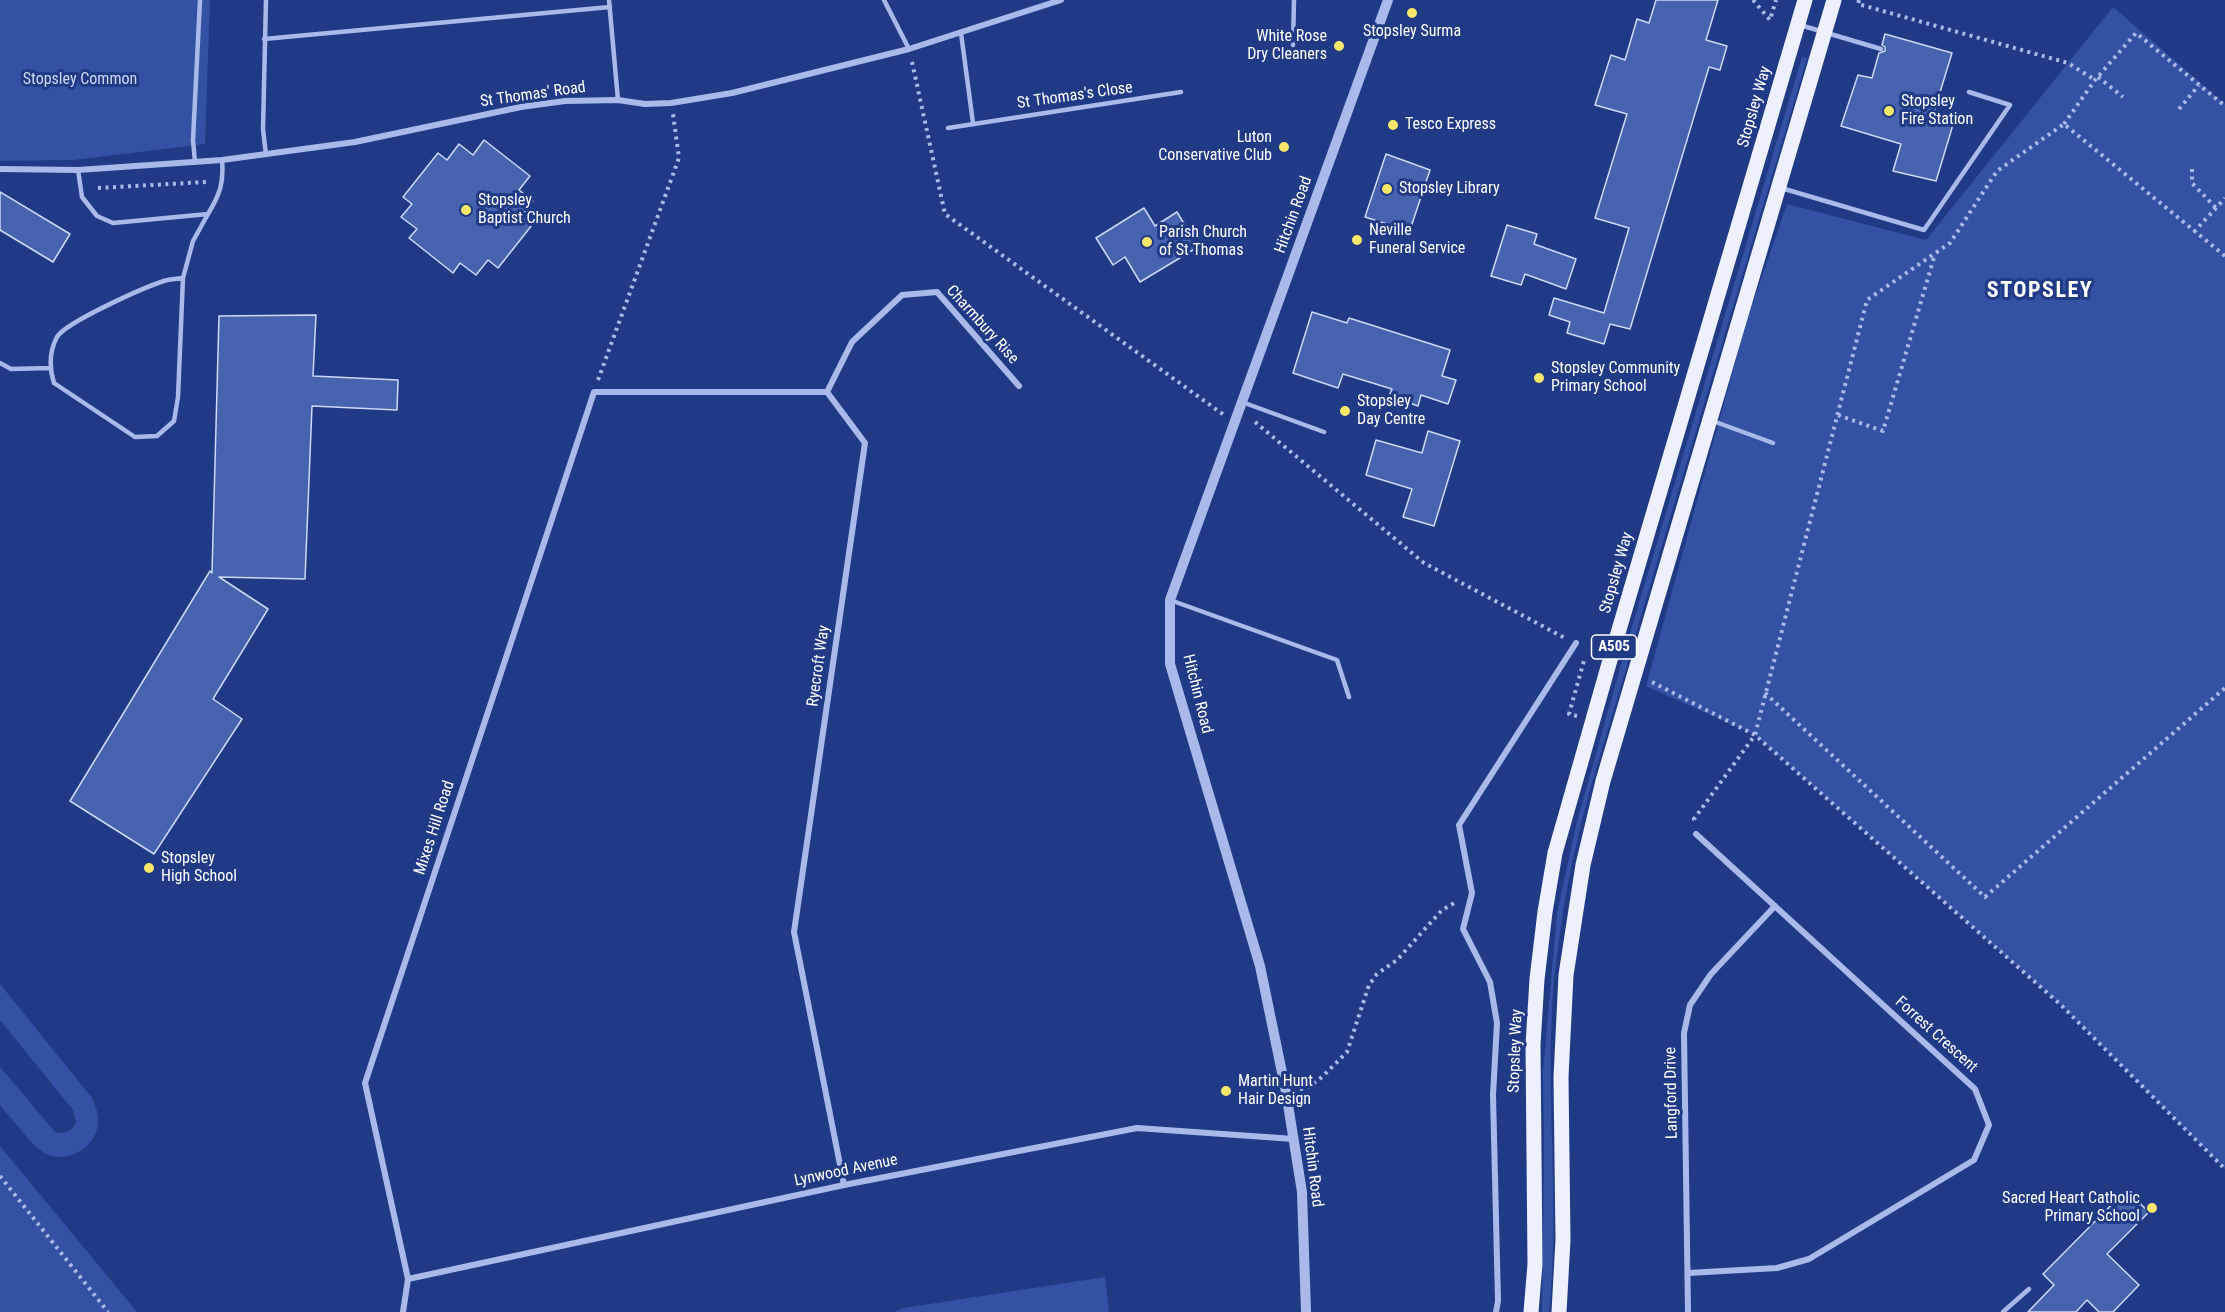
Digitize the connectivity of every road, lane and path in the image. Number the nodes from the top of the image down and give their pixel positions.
1 (200, 0) edge
2 (266, 0) edge
3 (609, 0) edge
4 (884, 0) edge
5 (1060, 0) edge
6 (1294, 0) edge
7 (1388, 0) edge
8 (1753, 0) edge
9 (1776, 0) edge
10 (1805, 0) edge
11 (1834, 0) edge
12 (1859, 0) edge
13 (610, 7) junction
14 (1798, 25) junction
15 (1824, 32) junction
16 (961, 33) junction
17 (264, 39) junction
18 (1293, 45) dead end
19 (909, 49) junction
20 (1881, 49) dead end
21 (2097, 78) junction
22 (2199, 85) junction
23 (1181, 92) dead end
24 (1969, 92) dead end
25 (2123, 97) dead end
26 (618, 100) junction
27 (671, 103) junction
28 (2225, 106) edge
29 (2179, 109) dead end
30 (973, 123) junction
31 (2064, 124) junction
32 (948, 128) dead end
33 (266, 155) junction
34 (222, 160) junction
35 (195, 162) junction
36 (0, 169) edge
37 (2192, 169) dead end
38 (78, 170) junction
39 (206, 182) dead end
40 (1779, 187) junction
41 (98, 188) dead end
42 (2225, 198) edge
43 (2216, 208) junction
44 (208, 214) junction
45 (2194, 232) junction
46 (1935, 253) junction
47 (2225, 256) edge
48 (183, 278) junction
49 (0, 363) edge
50 (49, 368) junction
51 (1019, 386) dead end
52 (594, 392) junction
53 (828, 392) junction
54 (1241, 402) junction
55 (1838, 415) junction
56 (1710, 420) junction
57 (1234, 422) junction
58 (1255, 422) dead end
59 (1324, 432) dead end
60 (1773, 443) dead end
61 (1170, 600) junction
62 (1576, 643) junction
63 (1652, 682) dead end
64 (2225, 688) edge
65 (1766, 693) junction
66 (1349, 697) dead end
67 (1580, 706) dead end
68 (1755, 735) junction
69 (1696, 834) joint
70 (1472, 892) junction
71 (1775, 906) junction
72 (1286, 1092) junction
73 (1293, 1139) junction
74 (2225, 1169) edge
75 (0, 1176) edge
76 (844, 1185) junction
77 (1688, 1273) junction
78 (408, 1279) junction
79 (2029, 1288) dead end
80 (108, 1312) edge
81 (403, 1312) edge
82 (1306, 1312) edge
83 (1496, 1312) edge
84 (1531, 1312) edge
85 (1559, 1312) edge
86 (1688, 1312) edge
87 (2003, 1312) edge

1 - 35 lane
2 - 17 lane
3 - 13 lane
4 - 19 lane
5 - 16 street, St Thomas' Road
6 - 18 lane
7 - 54 street, Hitchin Road
8 - 9 path
10 - 14 main road, Stopsley Way / A505
11 - 15 main road, A505
12 - 21 path
13 - 17 lane
13 - 26 lane
14 - 15 lane
14 - 84 main road, Stopsley Way / A505
15 - 20 lane
15 - 40 main road, A505
16 - 19 street, St Thomas' Road
16 - 30 lane
17 - 33 lane
19 - 27 street, St Thomas' Road
19 - 57 path
21 - 22 path
21 - 25 path
21 - 31 path
22 - 28 path
22 - 29 path
23 - 30 lane, St Thomas's Close
24 - 40 lane
26 - 27 street, St Thomas' Road
26 - 33 street, St Thomas' Road
27 - 52 path
30 - 32 lane, St Thomas's Close
31 - 45 path
31 - 46 path
33 - 34 street, St Thomas' Road
34 - 35 street, St Thomas' Road
34 - 44 lane
35 - 38 street, St Thomas' Road
36 - 38 street, St Thomas' Road
37 - 43 path
38 - 44 lane
39 - 41 path
40 - 56 main road, A505
42 - 43 path
43 - 45 path
44 - 48 lane
45 - 47 path
46 - 55 path
46 - 55 path
48 - 50 lane
48 - 50 lane
49 - 50 lane
51 - 53 street, Charmbury Rise
52 - 53 street
52 - 78 street, Mixes Hill Road
53 - 76 street, Ryecroft Way
54 - 57 street, Hitchin Road
54 - 59 lane
55 - 65 path
56 - 60 lane
56 - 85 main road, A505
57 - 61 street, Hitchin Road
58 - 62 path
61 - 66 lane
61 - 72 street, Hitchin Road
62 - 67 path
62 - 70 street, Stopsley Way
63 - 68 path
64 - 65 path
65 - 68 path
68 - 69 path
68 - 74 path
69 - 71 street, Forrest Crescent
70 - 72 path
70 - 83 street, Stopsley Way
71 - 77 street, Langford Drive
71 - 77 street, Forrest Crescent
72 - 73 street, Hitchin Road
73 - 76 street, Lynwood Avenue
73 - 82 street, Hitchin Road
75 - 80 path
76 - 78 street, Lynwood Avenue
77 - 86 street, Langford Drive
78 - 81 street
79 - 87 lane

